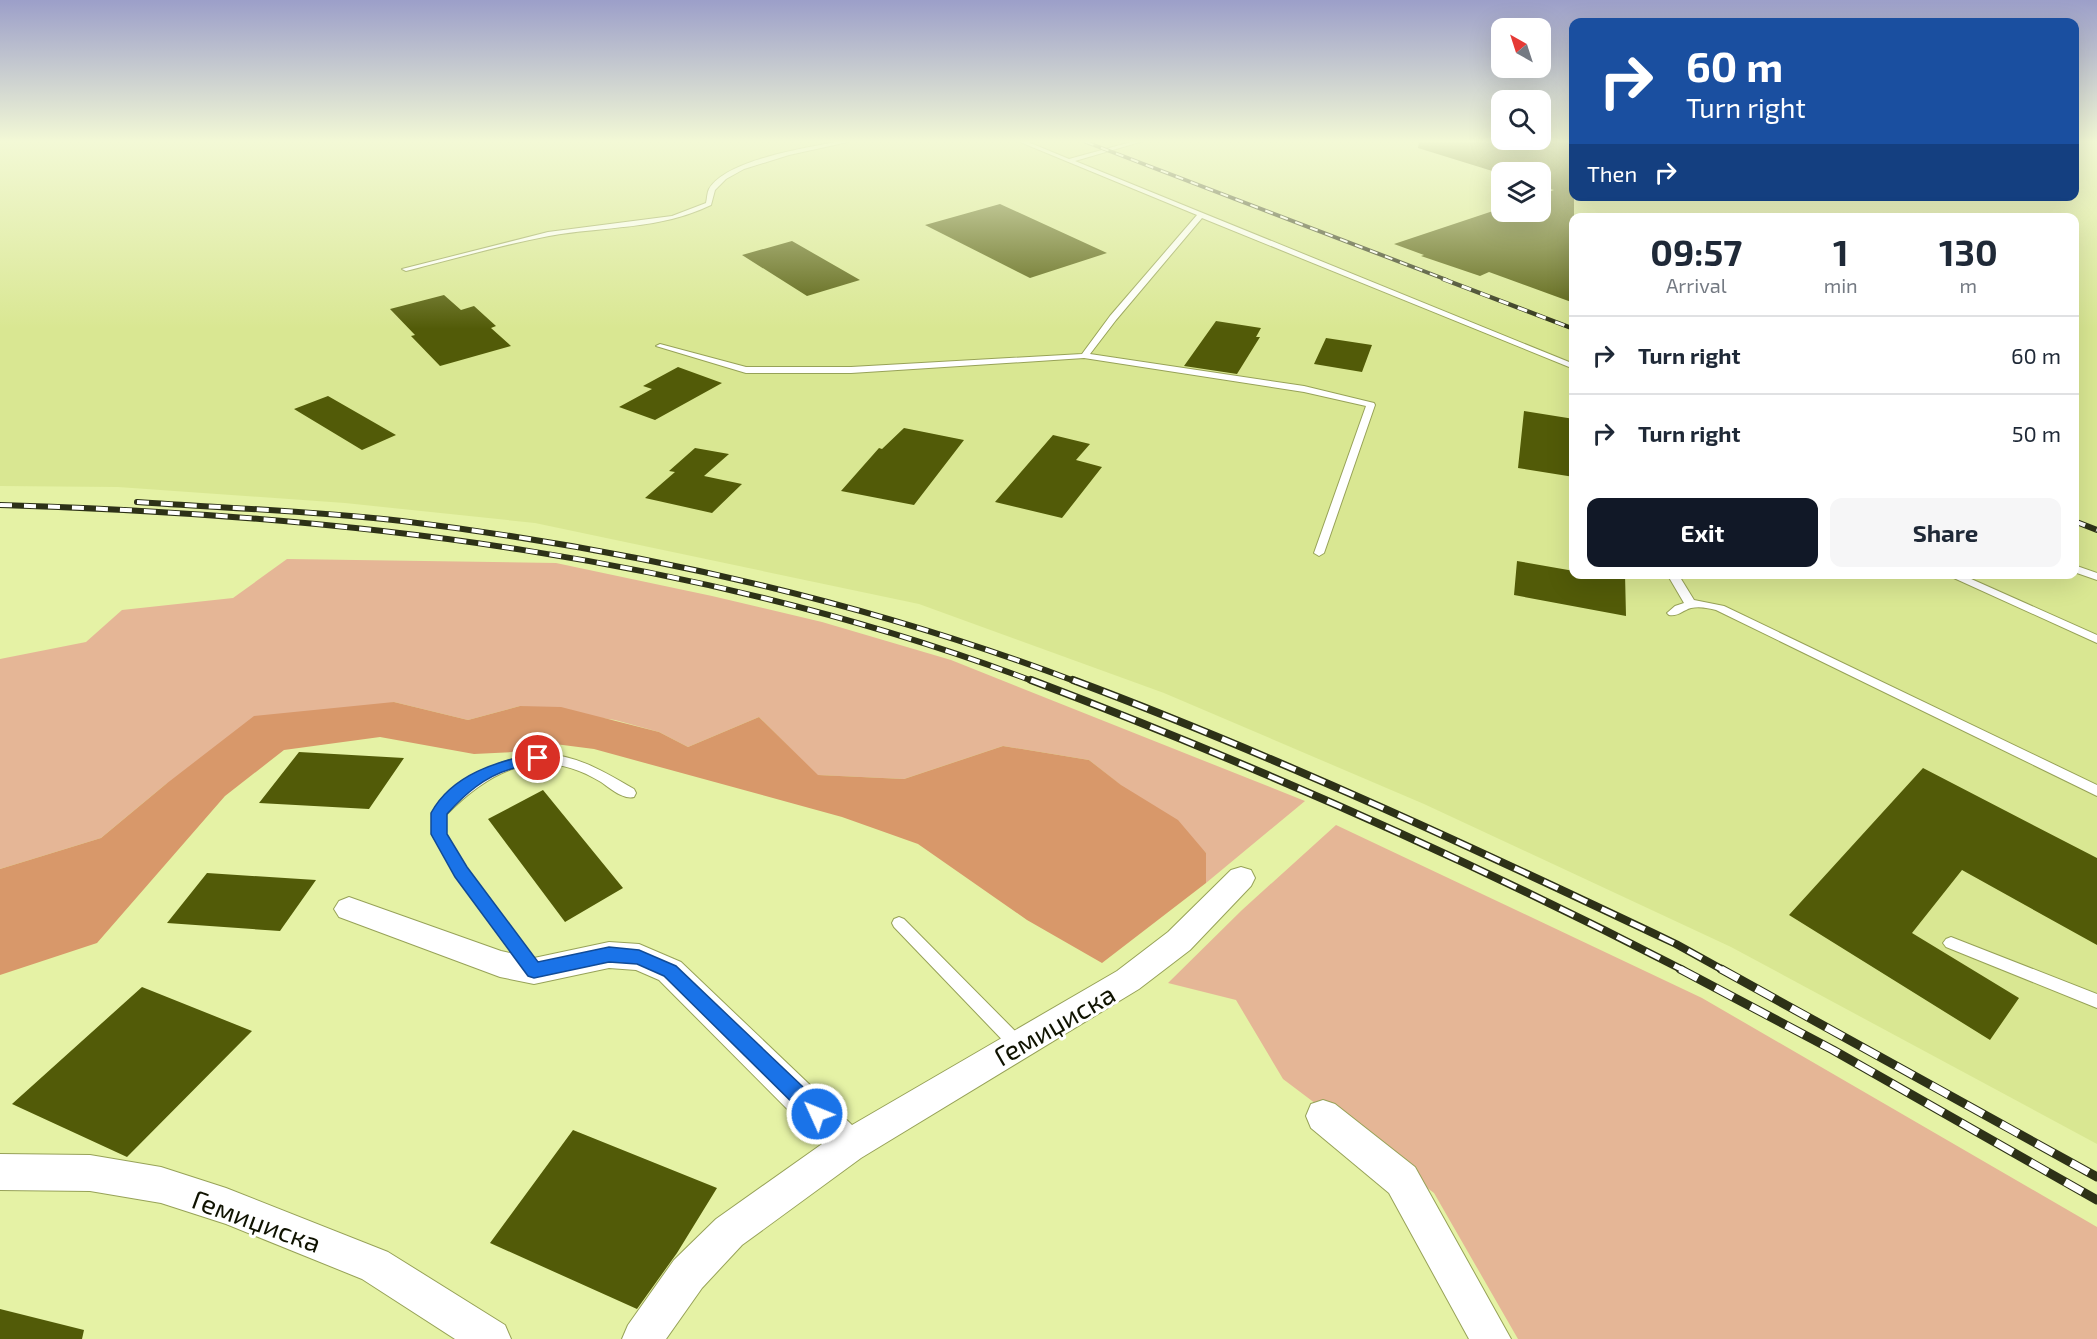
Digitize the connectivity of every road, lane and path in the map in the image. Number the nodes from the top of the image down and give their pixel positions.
1 (708, 204) edge
2 (1175, 204) edge
3 (1201, 215) junction
4 (406, 269) dead end
5 (660, 346) dead end
6 (1084, 356) junction
7 (1569, 365) edge
8 (1319, 553) dead end
9 (2079, 570) edge
10 (2097, 577) edge
11 (1675, 579) edge
12 (1961, 579) edge
13 (1690, 603) junction
14 (1673, 613) dead end
15 (2097, 639) edge
16 (2097, 791) edge
17 (629, 793) dead end
18 (1241, 878) dead end
19 (349, 909) dead end
20 (899, 923) dead end
21 (1951, 943) dead end
22 (534, 970) junction
23 (2097, 1001) edge
24 (1018, 1045) junction
25 (1323, 1116) dead end
26 (849, 1146) junction
27 (0, 1172) edge
28 (491, 1339) edge
29 (642, 1339) edge
30 (1491, 1339) edge

1 - 4 lane
2 - 3 lane
3 - 6 lane
3 - 7 lane
5 - 6 lane
6 - 8 lane
9 - 10 lane
11 - 13 lane
12 - 15 lane
13 - 14 lane
13 - 16 lane
17 - 22 lane
18 - 24 street, Гемиџиска
19 - 22 street
20 - 24 lane
21 - 23 lane
22 - 26 street
24 - 26 street, Гемиџиска
25 - 30 street
26 - 29 street, Гемиџиска
27 - 28 street, Гемиџиска

